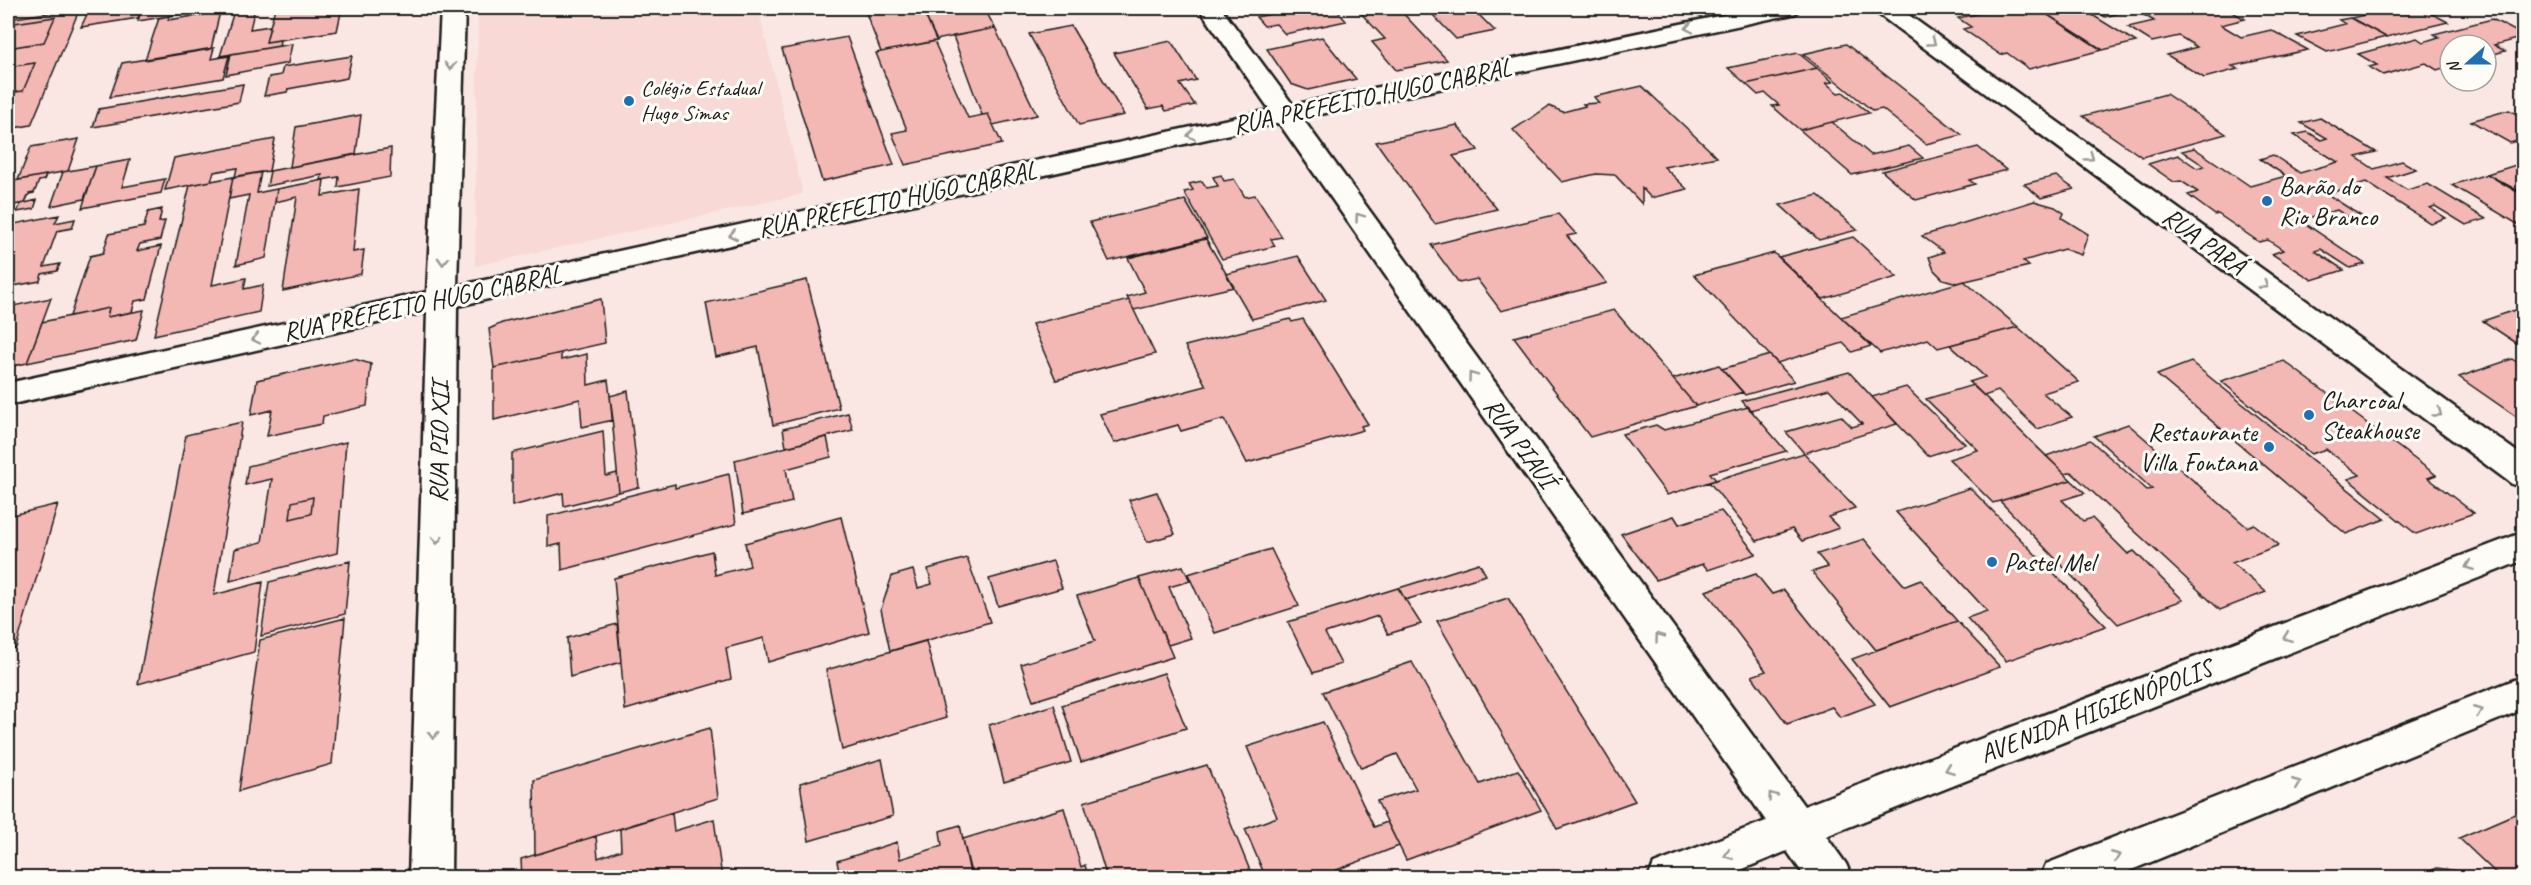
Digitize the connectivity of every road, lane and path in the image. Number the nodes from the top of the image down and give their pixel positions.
1 (453, 8) edge
2 (1210, 8) edge
3 (1788, 8) edge
4 (1885, 8) edge
5 (1286, 114) junction
6 (442, 299) junction
7 (8, 394) edge
8 (2523, 475) edge
9 (2523, 545) edge
10 (2523, 692) edge
11 (1795, 829) junction
12 (430, 878) edge
13 (1669, 878) edge
14 (1831, 878) edge
15 (2061, 878) edge

1 -> 6 street, RUA PIO XII
2 - 5 street, RUA PIAUÍ
3 -> 5 street, RUA PREFEITO HUGO CABRAL
4 -> 8 street, RUA PARÁ
5 -> 6 street, RUA PREFEITO HUGO CABRAL
11 -> 5 street, RUA PIAUÍ
6 -> 7 street, RUA PREFEITO HUGO CABRAL
6 -> 12 street, RUA PIO XII
9 -> 11 street, AVENIDA HIGIENÓPOLIS
15 -> 10 street
11 -> 13 street, AVENIDA HIGIENÓPOLIS
11 - 14 street, RUA PIAUÍ

